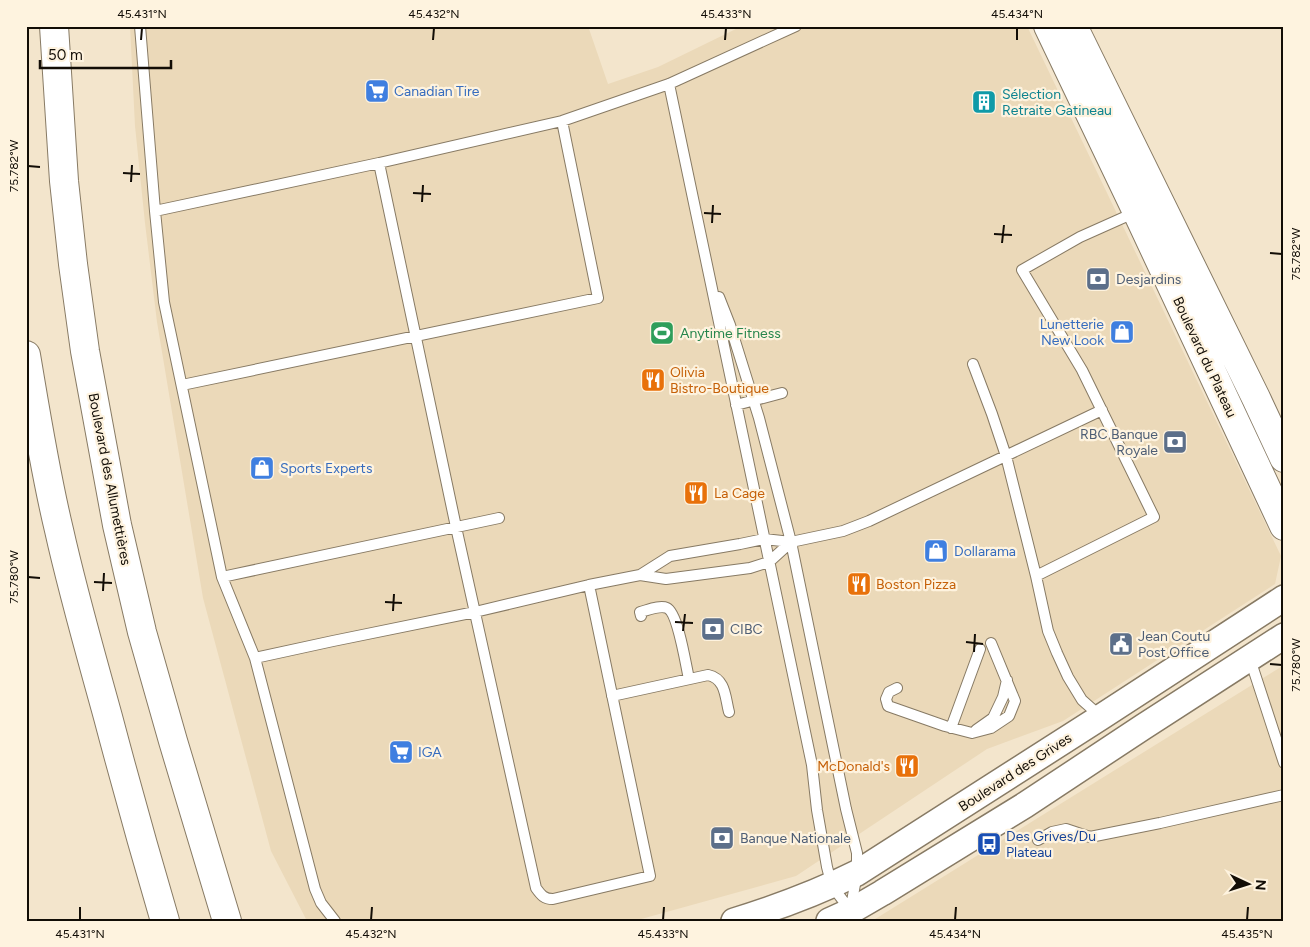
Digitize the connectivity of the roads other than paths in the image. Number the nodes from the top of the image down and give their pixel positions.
1 (54, 26) edge
2 (140, 26) edge
3 (796, 26) edge
4 (1048, 26) edge
5 (1073, 26) edge
6 (669, 84) junction
7 (562, 121) junction
8 (379, 163) junction
9 (155, 211) junction
10 (1137, 212) junction
11 (709, 274) junction
12 (415, 336) junction
13 (26, 355) edge
14 (974, 364) dead end
15 (182, 385) junction
16 (782, 393) dead end
17 (753, 401) junction
18 (736, 404) junction
19 (1102, 410) junction
20 (1006, 456) junction
21 (1284, 458) edge
22 (499, 518) dead end
23 (1284, 526) edge
24 (456, 527) junction
25 (764, 538) junction
26 (791, 542) junction
27 (769, 562) junction
28 (640, 575) junction
29 (1036, 576) junction
30 (222, 577) junction
31 (589, 585) junction
32 (1284, 598) edge
33 (475, 612) junction
34 (641, 616) dead end
35 (1284, 636) edge
36 (991, 643) dead end
37 (980, 649) dead end
38 (255, 658) junction
39 (1250, 659) junction
40 (689, 679) junction
41 (897, 688) dead end
42 (612, 696) junction
43 (729, 712) dead end
44 (1101, 717) junction
45 (951, 728) junction
46 (1284, 762) edge
47 (1284, 795) edge
48 (1038, 840) dead end
49 (857, 873) junction
50 (832, 886) junction
51 (217, 887) junction
52 (840, 916) edge
53 (165, 921) edge
54 (227, 921) edge
55 (232, 921) edge
56 (335, 921) edge
57 (734, 921) edge

1 - 51 main road, Boulevard des Allumettières
2 - 9 lane
3 - 6 lane
4 - 10 main road, Boulevard du Plateau
5 - 21 main road, Boulevard du Plateau
6 - 7 lane
6 - 11 lane
7 - 8 lane
7 - 12 lane
8 - 9 lane
8 - 12 lane
9 - 15 lane
10 - 19 lane
10 - 23 main road, Boulevard du Plateau
11 - 17 lane
11 - 18 lane
12 - 15 lane
12 - 24 lane
13 - 53 main road
14 - 20 lane
15 - 30 lane
16 - 17 lane
17 - 18 lane
17 - 26 lane
18 - 25 lane
19 - 20 lane
19 - 29 lane
20 - 26 lane
20 - 29 lane
22 - 24 lane
24 - 30 lane
24 - 33 lane
25 - 26 lane
25 - 27 lane
25 - 28 lane
26 - 27 lane
26 - 49 lane
27 - 28 lane
27 - 50 lane
28 - 31 lane
29 - 44 lane
30 - 38 lane
31 - 33 lane
31 - 42 lane
32 - 44 street, Boulevard des Grives
33 - 38 lane
33 - 42 lane
34 - 40 lane
35 - 39 street
36 - 45 lane
37 - 45 lane
38 - 56 lane
39 - 46 lane
39 - 52 street
40 - 42 lane
40 - 43 lane
41 - 45 lane
44 - 49 street, Boulevard des Grives
47 - 48 lane
49 - 50 street, Boulevard des Grives
49 - 52 lane
50 - 52 lane
50 - 57 street, Boulevard des Grives
51 - 54 main road, Boulevard des Allumettières
51 - 55 main road

